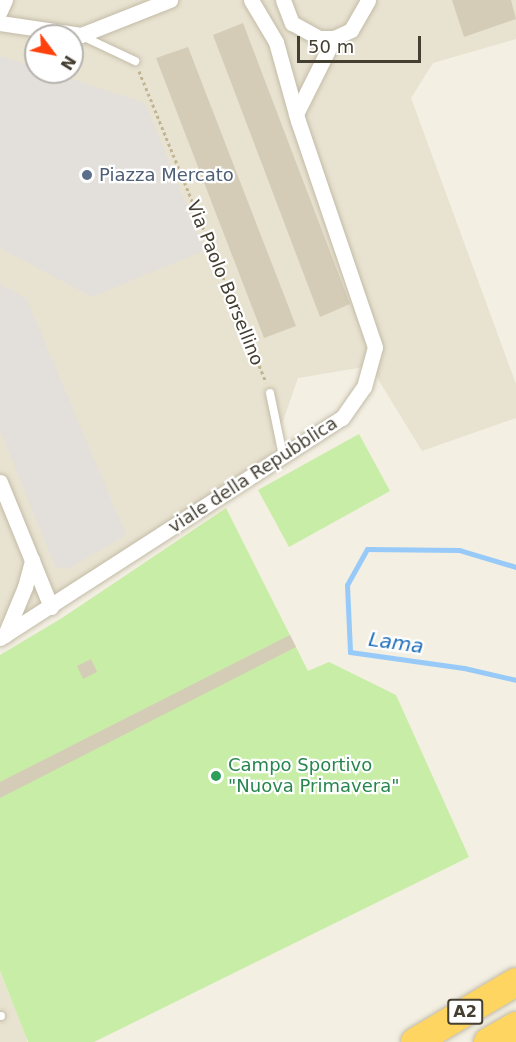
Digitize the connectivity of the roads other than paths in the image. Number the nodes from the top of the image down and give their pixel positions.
1 (5, 0) edge
2 (170, 0) edge
3 (251, 0) edge
4 (283, 0) edge
5 (368, 0) edge
6 (0, 11) edge
7 (0, 23) edge
8 (292, 23) junction
9 (24, 27) edge
10 (84, 34) edge
11 (84, 36) edge
12 (334, 38) junction
13 (276, 42) junction
14 (135, 61) road end
15 (296, 114) junction
16 (270, 393) road end
17 (283, 457) junction
18 (0, 482) edge
19 (32, 560) junction
20 (51, 607) junction
21 (2, 636) edge
22 (516, 982) edge
23 (516, 1026) edge
24 (415, 1042) edge
25 (488, 1042) edge

1 - 6 street
2 - 10 street
3 - 13 street, viale della Repubblica
4 - 8 street
5 - 12 street
7 - 9 street
8 - 12 street
8 - 13 street
11 - 14 lane
12 - 15 street
13 - 15 street, viale della Repubblica
15 - 17 street, viale della Repubblica
16 - 17 lane, viale della Repubblica
17 - 20 street, viale della Repubblica
18 - 19 street
19 - 20 street
19 - 21 street
20 - 21 street, viale della Repubblica
22 - 24 highway, A2
23 - 25 highway, A2

